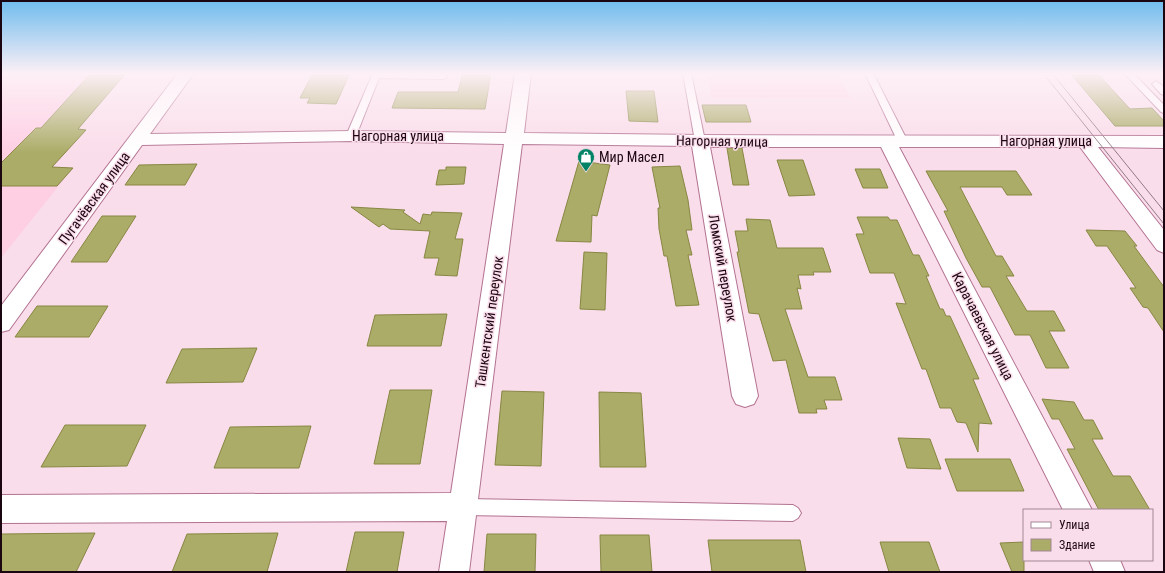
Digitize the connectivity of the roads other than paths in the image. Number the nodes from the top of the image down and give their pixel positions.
1 (166, 100) edge
2 (366, 100) edge
3 (519, 100) edge
4 (692, 100) edge
5 (879, 100) edge
6 (1154, 100) edge
7 (1164, 110) edge
8 (351, 136) junction
9 (514, 137) junction
10 (137, 140) junction
11 (700, 141) junction
12 (1084, 141) junction
13 (895, 142) junction
14 (1164, 142) edge
15 (1164, 244) edge
16 (1, 323) edge
17 (745, 396) dead end
18 (463, 507) junction
19 (1, 509) edge
20 (1078, 509) edge
21 (793, 513) dead end
22 (1104, 561) edge
23 (454, 572) edge
24 (1110, 572) edge

1 - 10 street, Пугачёвская улица
2 - 8 lane
3 - 9 street, Ташкентский переулок
4 - 11 lane
5 - 13 lane
6 - 7 lane
8 - 9 street, Нагорная улица
8 - 10 street, Нагорная улица
9 - 11 street, Нагорная улица
9 - 18 street, Ташкентский переулок
10 - 16 street, Пугачёвская улица
11 - 13 street, Нагорная улица
11 - 17 street, Ломский переулок
12 - 13 street, Нагорная улица
12 - 14 street, Нагорная улица
12 - 15 street
13 - 20 street, Карачаевская улица
18 - 19 street
18 - 21 lane
18 - 23 street, Ташкентский переулок
22 - 24 street

